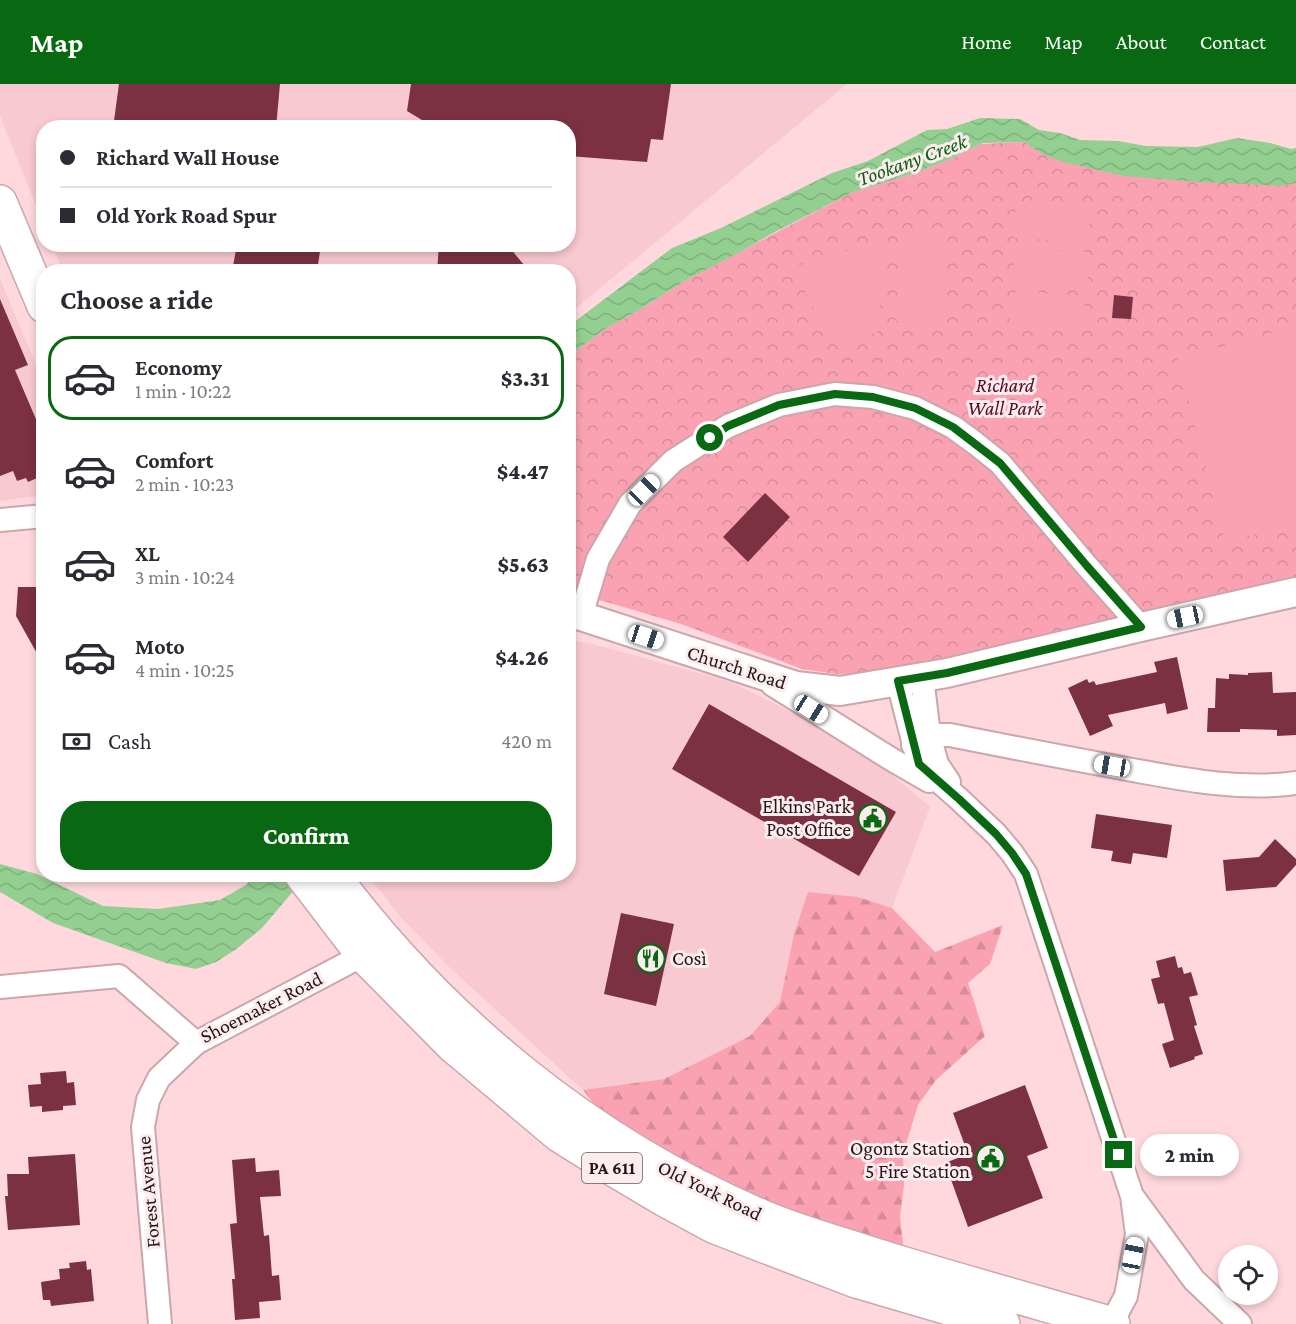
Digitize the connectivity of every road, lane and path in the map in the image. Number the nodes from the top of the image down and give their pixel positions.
1 (0, 202) edge
2 (36, 287) edge
3 (36, 517) edge
4 (0, 520) edge
5 (1296, 592) edge
6 (576, 613) edge
7 (576, 615) edge
8 (1141, 627) junction
9 (752, 671) junction
10 (910, 680) junction
11 (921, 740) junction
12 (1296, 783) edge
13 (959, 799) junction
14 (316, 882) edge
15 (319, 882) edge
16 (363, 955) junction
17 (0, 987) edge
18 (196, 1043) junction
19 (1132, 1196) junction
20 (160, 1324) edge
21 (1003, 1324) edge
22 (1111, 1324) edge
23 (1240, 1324) edge

1 - 2 highway
3 - 4 street
5 - 8 main road, Church Road
6 - 8 street
7 - 9 main road, Church Road
8 - 10 main road, Church Road
9 - 10 main road, Church Road
9 - 13 street
10 - 11 street
11 - 12 street
11 - 13 street
13 - 19 street
14 - 16 highway, Old York Road / PA 611
15 - 22 highway, Old York Road / PA 611
16 - 18 street, Shoemaker Road
16 - 21 highway, Old York Road / PA 611
17 - 18 street, Shoemaker Road
18 - 20 street, Forest Avenue
19 - 22 street
19 - 23 street

